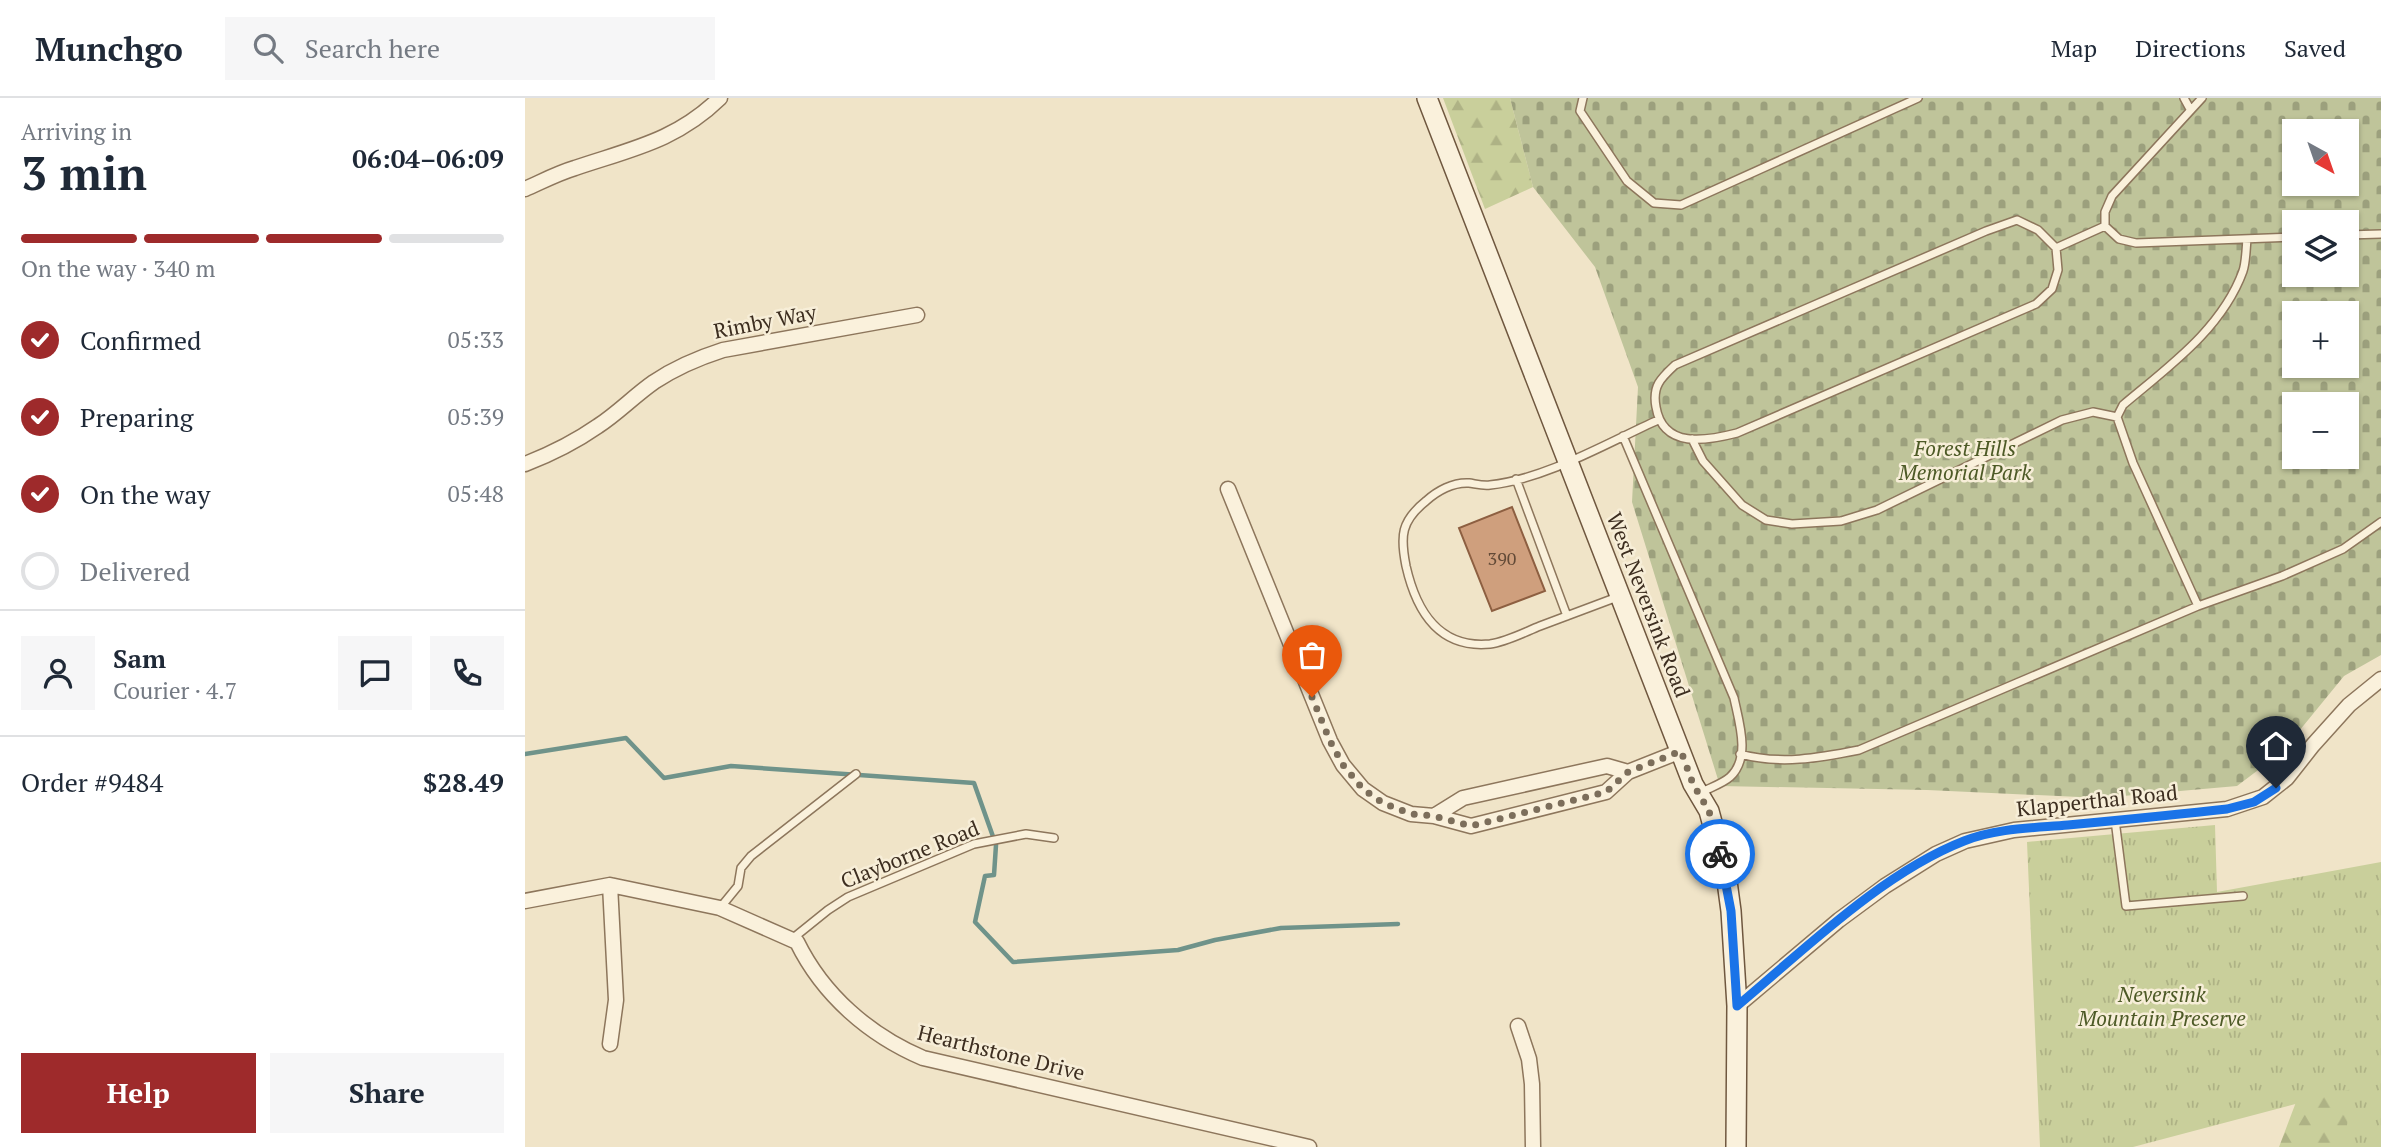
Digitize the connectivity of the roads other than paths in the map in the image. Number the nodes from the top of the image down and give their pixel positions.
1 (720, 98) edge
2 (1427, 98) edge
3 (1583, 98) edge
4 (1918, 98) edge
5 (2184, 98) edge
6 (2202, 98) edge
7 (2190, 109) junction
8 (525, 189) edge
9 (2105, 226) junction
10 (2381, 234) edge
11 (2359, 235) edge
12 (2282, 238) edge
13 (2247, 239) junction
14 (2056, 248) junction
15 (916, 315) dead end
16 (2117, 417) junction
17 (1658, 420) junction
18 (1623, 436) junction
19 (1692, 439) junction
20 (1567, 461) junction
21 (525, 464) edge
22 (1516, 479) junction
23 (1228, 489) dead end
24 (2381, 522) edge
25 (1620, 596) junction
26 (2198, 606) junction
27 (1567, 616) junction
28 (2381, 679) edge
29 (1681, 751) junction
30 (1740, 754) junction
31 (1628, 772) junction
32 (856, 774) dead end
33 (1699, 794) junction
34 (1434, 816) junction
35 (2115, 820) junction
36 (1054, 838) dead end
37 (610, 885) junction
38 (2243, 896) dead end
39 (525, 901) edge
40 (720, 908) junction
41 (792, 940) junction
42 (1737, 1006) junction
43 (1518, 1026) dead end
44 (610, 1044) dead end
45 (1309, 1147) edge
46 (1533, 1147) edge
47 (1736, 1147) edge

1 - 8 street
2 - 20 street, West Neversink Road
3 - 4 lane
5 - 7 lane
6 - 7 lane
7 - 9 lane
9 - 13 lane
9 - 14 lane
10 - 11 lane
12 - 13 lane
13 - 16 lane
14 - 17 lane
14 - 19 lane
15 - 21 street, Rimby Way
16 - 19 lane
16 - 26 lane
17 - 18 lane
17 - 19 lane
18 - 20 lane
18 - 30 lane
20 - 22 lane
20 - 25 street, West Neversink Road
22 - 27 lane
22 - 27 lane
23 - 34 street
24 - 26 lane
25 - 27 lane
25 - 29 street, West Neversink Road
26 - 30 lane
28 - 35 street, Klapperthal Road
29 - 31 street
29 - 33 street, West Neversink Road
30 - 33 lane
31 - 34 street
31 - 34 street
32 - 40 lane
33 - 42 street, West Neversink Road
35 - 38 lane
35 - 42 street, Klapperthal Road
36 - 41 lane, Clayborne Road
37 - 39 street
37 - 40 street
37 - 44 street
40 - 41 street
41 - 45 street, Hearthstone Drive
42 - 47 street, West Neversink Road
43 - 46 street

